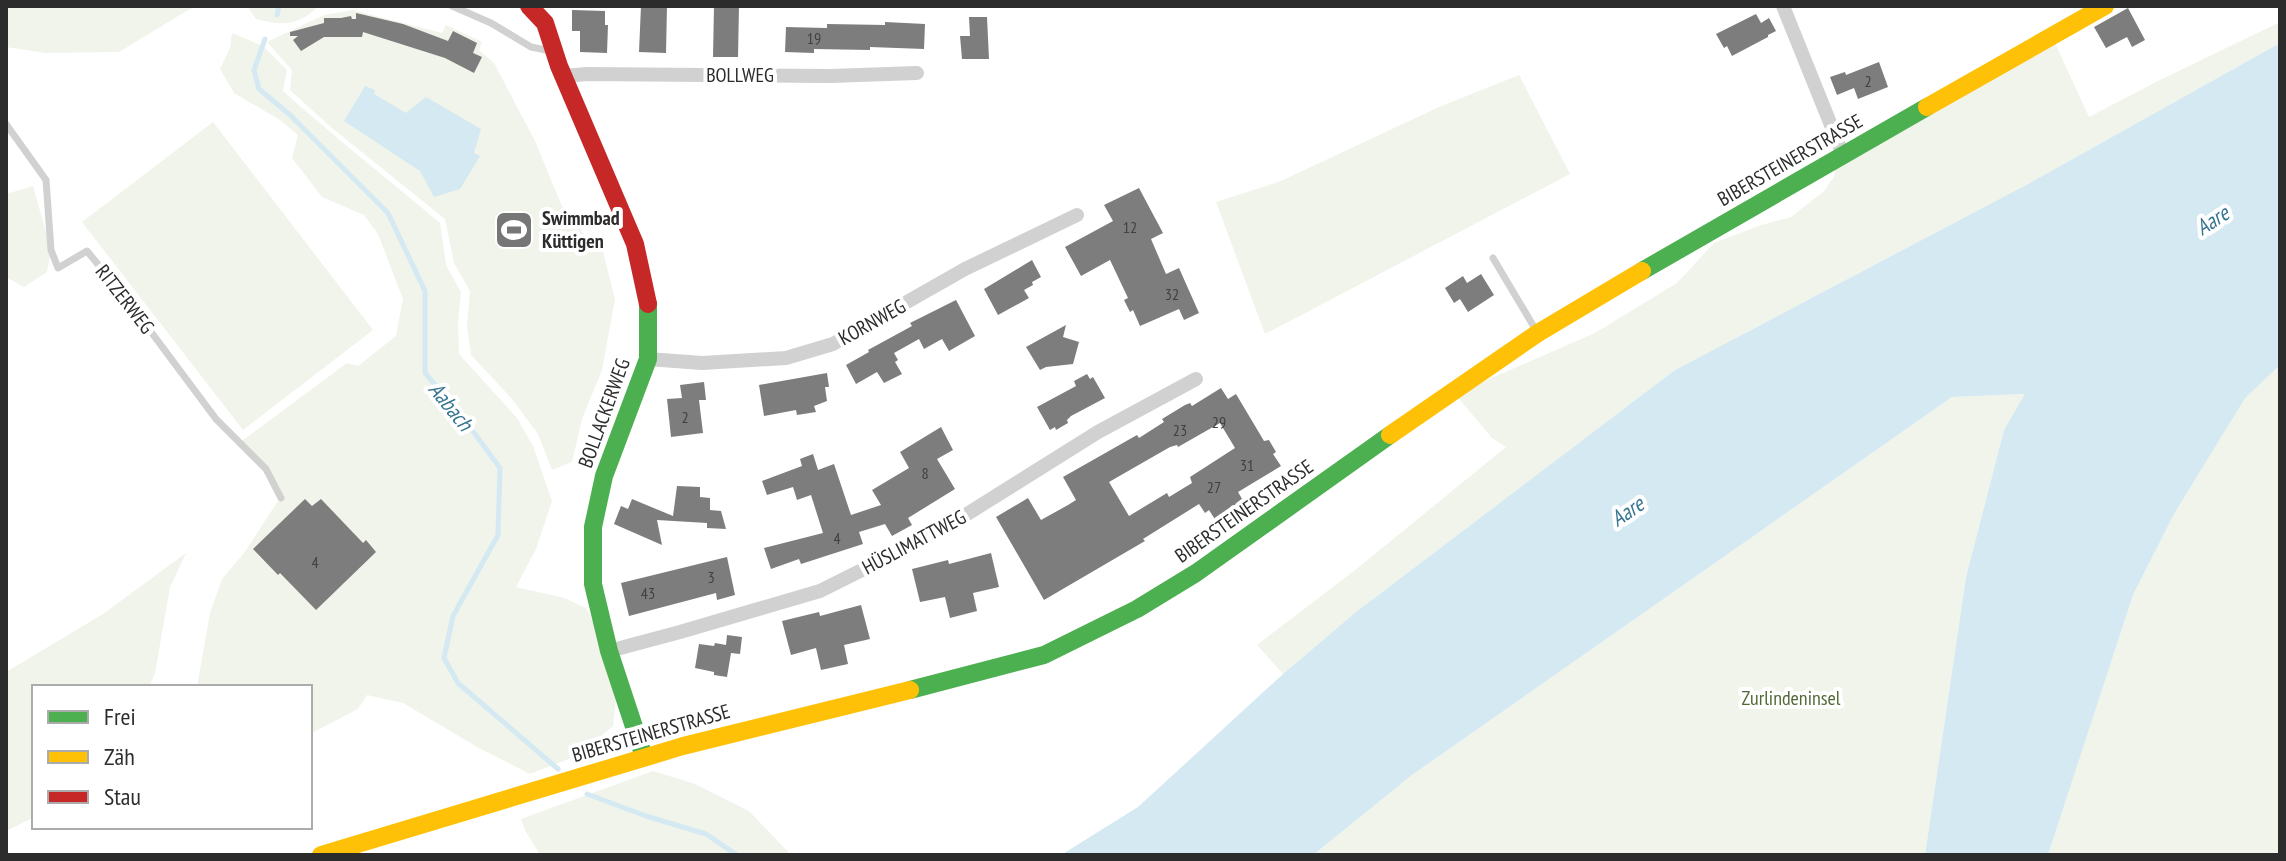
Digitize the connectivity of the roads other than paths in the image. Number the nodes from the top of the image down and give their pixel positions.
1 (452, 6) edge
2 (1783, 6) edge
3 (2105, 6) edge
4 (535, 8) edge
5 (553, 51) junction
6 (917, 73) dead end
7 (563, 76) junction
8 (6, 124) edge
9 (1843, 155) junction
10 (1077, 215) dead end
11 (1493, 258) dead end
12 (1538, 333) junction
13 (648, 359) junction
14 (1196, 379) dead end
15 (281, 498) dead end
16 (609, 651) junction
17 (644, 757) junction
18 (321, 855) edge

1 - 5 lane
2 - 9 street
3 - 9 main road, BIBERSTEINERSTRASSE
4 - 5 main road, BOLLACKERWEG
5 - 7 main road, BOLLACKERWEG
6 - 7 street, BOLLWEG
7 - 13 main road, BOLLACKERWEG
8 - 15 lane, RITZERWEG
9 - 12 main road, BIBERSTEINERSTRASSE
10 - 13 street, KORNWEG
11 - 12 lane
12 - 17 main road, BIBERSTEINERSTRASSE
13 - 16 main road, BOLLACKERWEG
14 - 16 street, HÜSLIMATTWEG
16 - 17 main road, BOLLACKERWEG
17 - 18 main road, BIBERSTEINERSTRASSE

